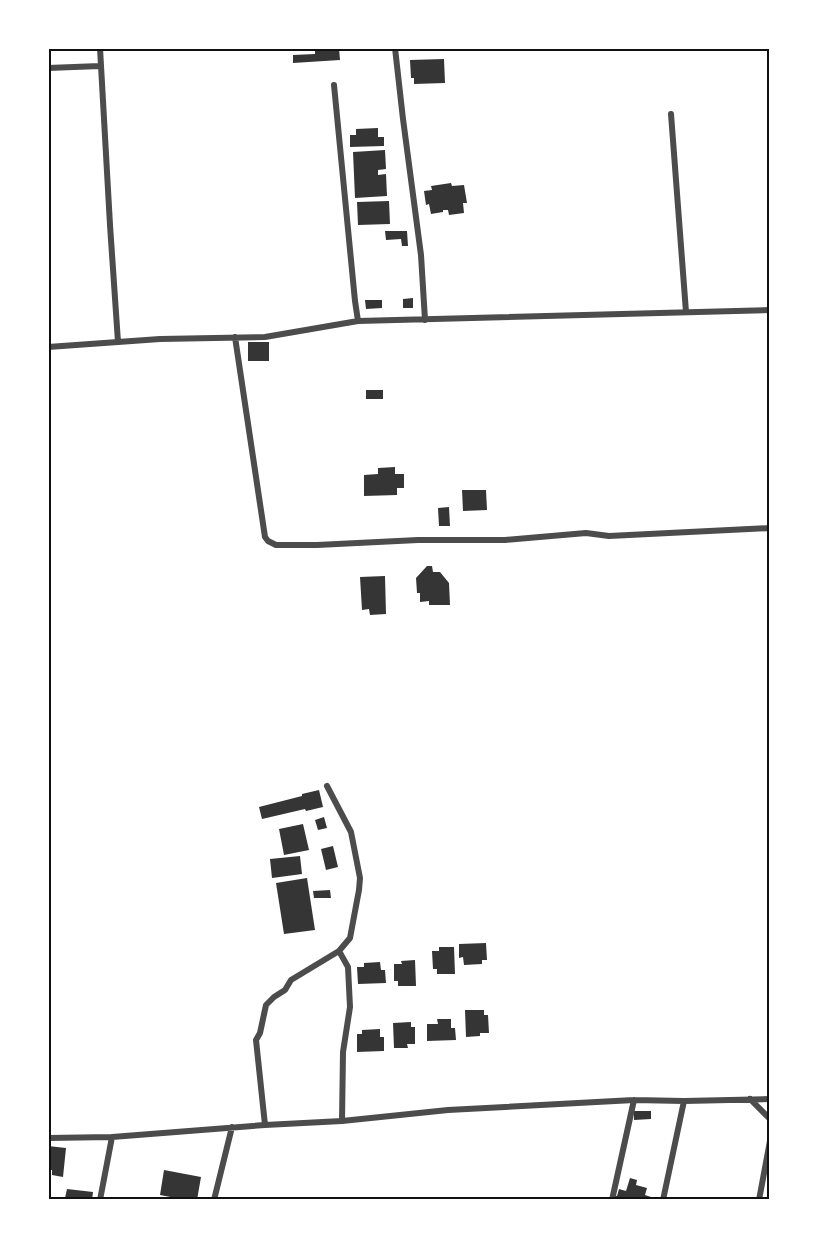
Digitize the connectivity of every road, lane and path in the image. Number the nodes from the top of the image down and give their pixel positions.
1 (100, 48) edge
2 (394, 48) edge
3 (100, 66) junction
4 (48, 68) edge
5 (334, 85) dead end
6 (671, 114) dead end
7 (770, 310) edge
8 (686, 312) junction
9 (425, 320) junction
10 (358, 321) junction
11 (235, 337) junction
12 (118, 342) junction
13 (48, 347) edge
14 (770, 528) edge
15 (327, 786) dead end
16 (339, 951) junction
17 (750, 1099) junction
18 (770, 1099) edge
19 (634, 1100) junction
20 (684, 1101) junction
21 (770, 1119) edge
22 (342, 1121) junction
23 (265, 1125) junction
24 (232, 1127) junction
25 (112, 1137) junction
26 (48, 1138) edge
27 (770, 1141) edge
28 (100, 1200) edge
29 (214, 1200) edge
30 (612, 1200) edge
31 (663, 1200) edge
32 (759, 1200) edge

1 - 3 street
2 - 9 street
3 - 4 street
3 - 12 street
5 - 10 street
6 - 8 street
7 - 8 street
8 - 9 street
9 - 10 street
10 - 11 street
11 - 12 street
11 - 14 street
12 - 13 street
15 - 16 street
16 - 22 street
16 - 23 street
17 - 18 street
17 - 20 street
17 - 21 street
19 - 20 street
19 - 22 street
19 - 30 street
20 - 31 street
22 - 23 street
23 - 24 street
24 - 25 street
24 - 29 street
25 - 26 street
25 - 28 street
27 - 32 street

